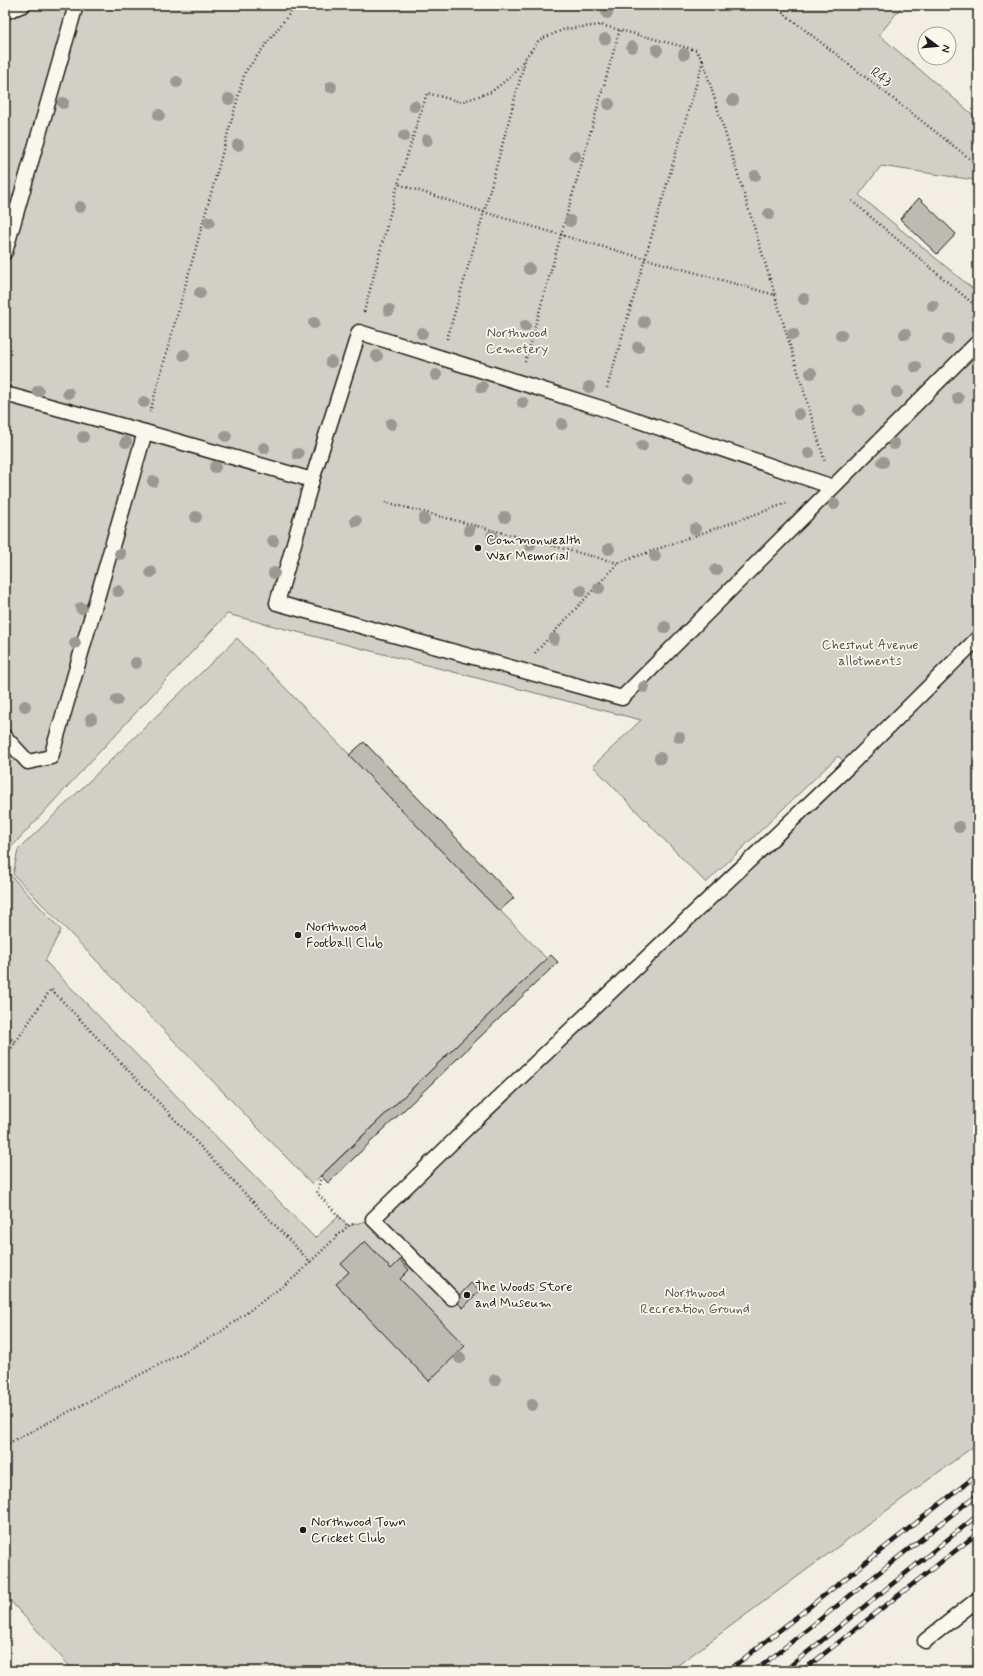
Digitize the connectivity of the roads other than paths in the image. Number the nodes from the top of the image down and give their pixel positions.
1 (23, 5) edge
2 (76, 5) edge
3 (5, 12) edge
4 (5, 252) edge
5 (978, 342) edge
6 (5, 394) edge
7 (145, 432) junction
8 (312, 480) junction
9 (833, 487) junction
10 (978, 638) edge
11 (5, 737) edge
12 (452, 1298) dead end
13 (978, 1598) edge
14 (925, 1642) dead end

1 - 3 lane
2 - 4 lane
5 - 9 lane
6 - 7 lane
7 - 8 lane
7 - 11 lane
8 - 9 lane
8 - 9 lane
10 - 12 lane
13 - 14 lane

